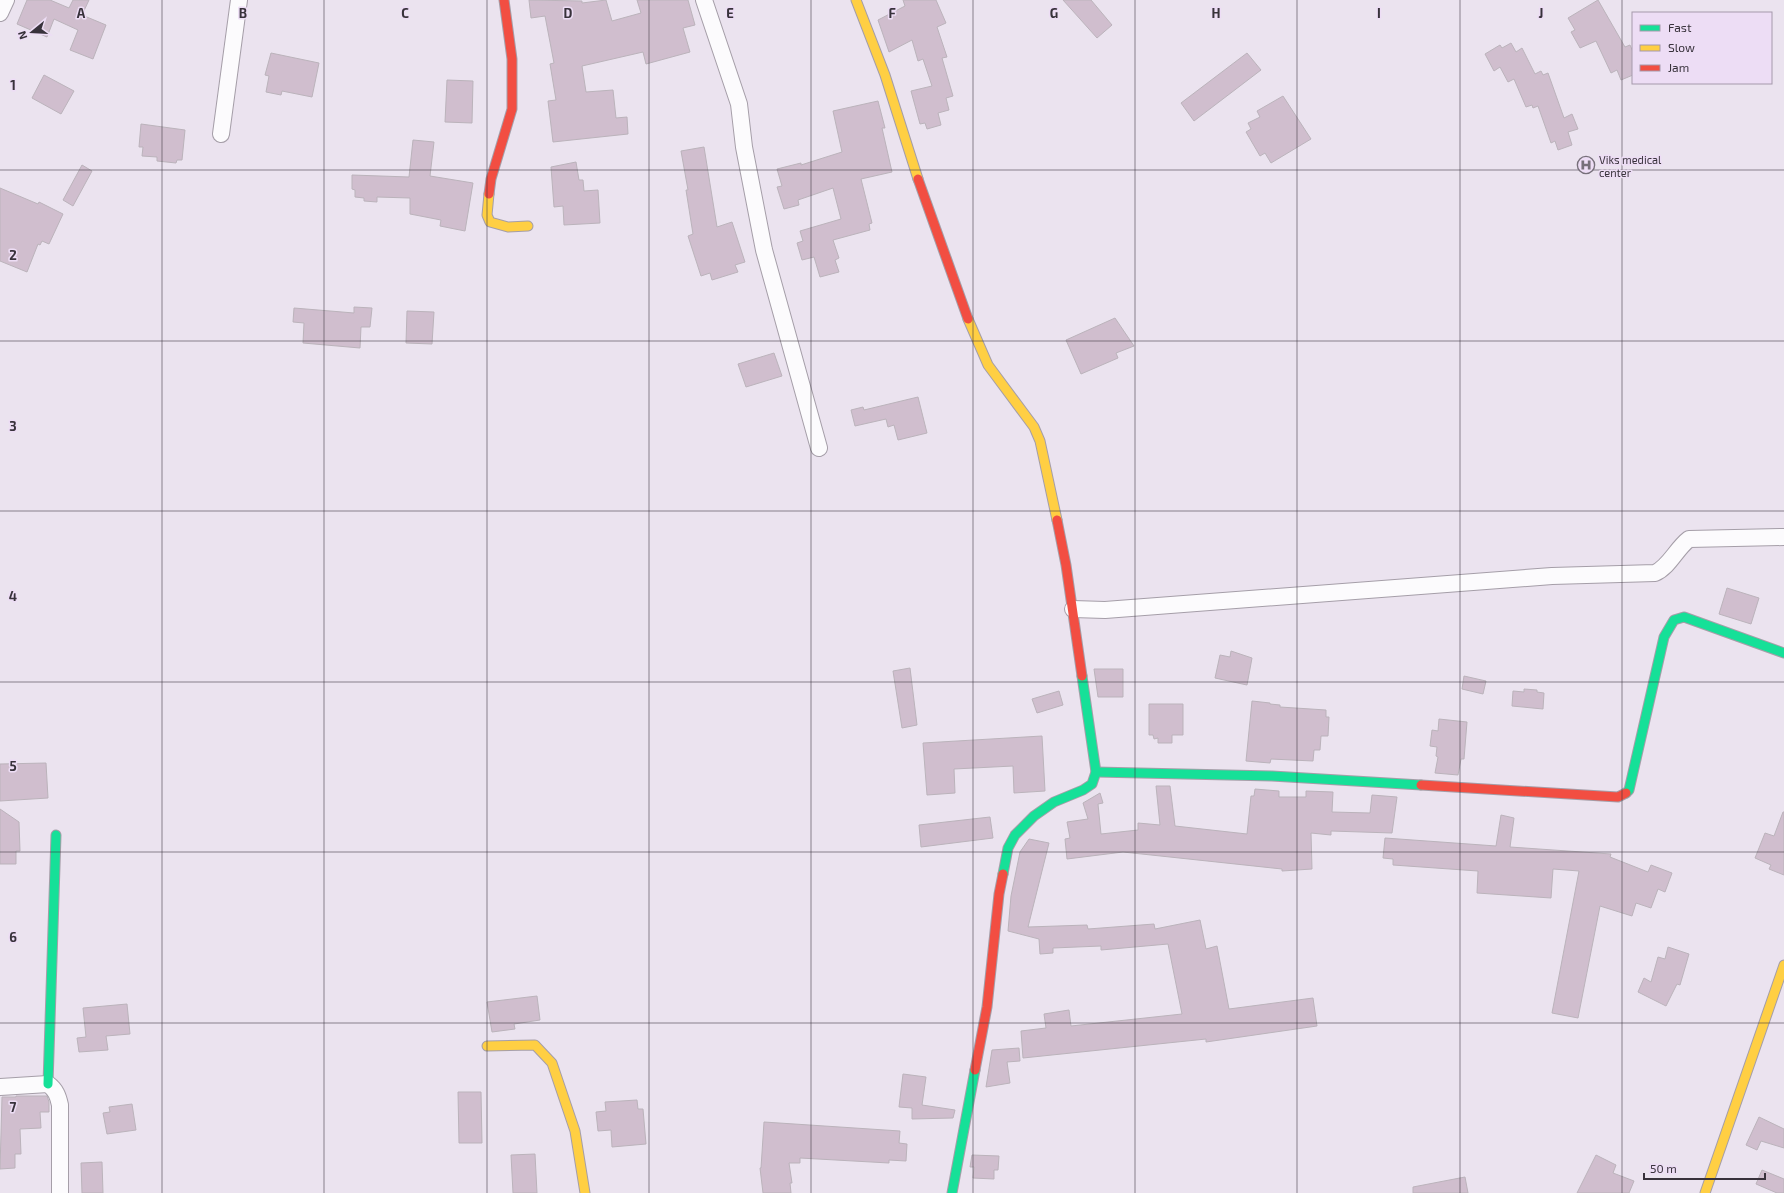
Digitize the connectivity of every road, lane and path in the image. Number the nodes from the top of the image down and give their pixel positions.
1 (6, 0) edge
2 (239, 0) edge
3 (504, 0) edge
4 (704, 0) edge
5 (856, 0) edge
6 (0, 13) edge
7 (221, 134) dead end
8 (528, 226) dead end
9 (819, 448) dead end
10 (1784, 537) edge
11 (1073, 609) junction
12 (1784, 653) edge
13 (1096, 772) junction
14 (56, 835) dead end
15 (1784, 965) edge
16 (487, 1046) dead end
17 (48, 1084) junction
18 (0, 1087) edge
19 (60, 1193) edge
20 (585, 1193) edge
21 (952, 1193) edge
22 (1705, 1193) edge

1 - 6 street
2 - 7 street
3 - 8 street
4 - 9 street
5 - 11 street
10 - 11 street
11 - 13 street
12 - 13 street
13 - 21 street
14 - 17 street
15 - 22 street
16 - 20 street
17 - 18 street
17 - 19 street

